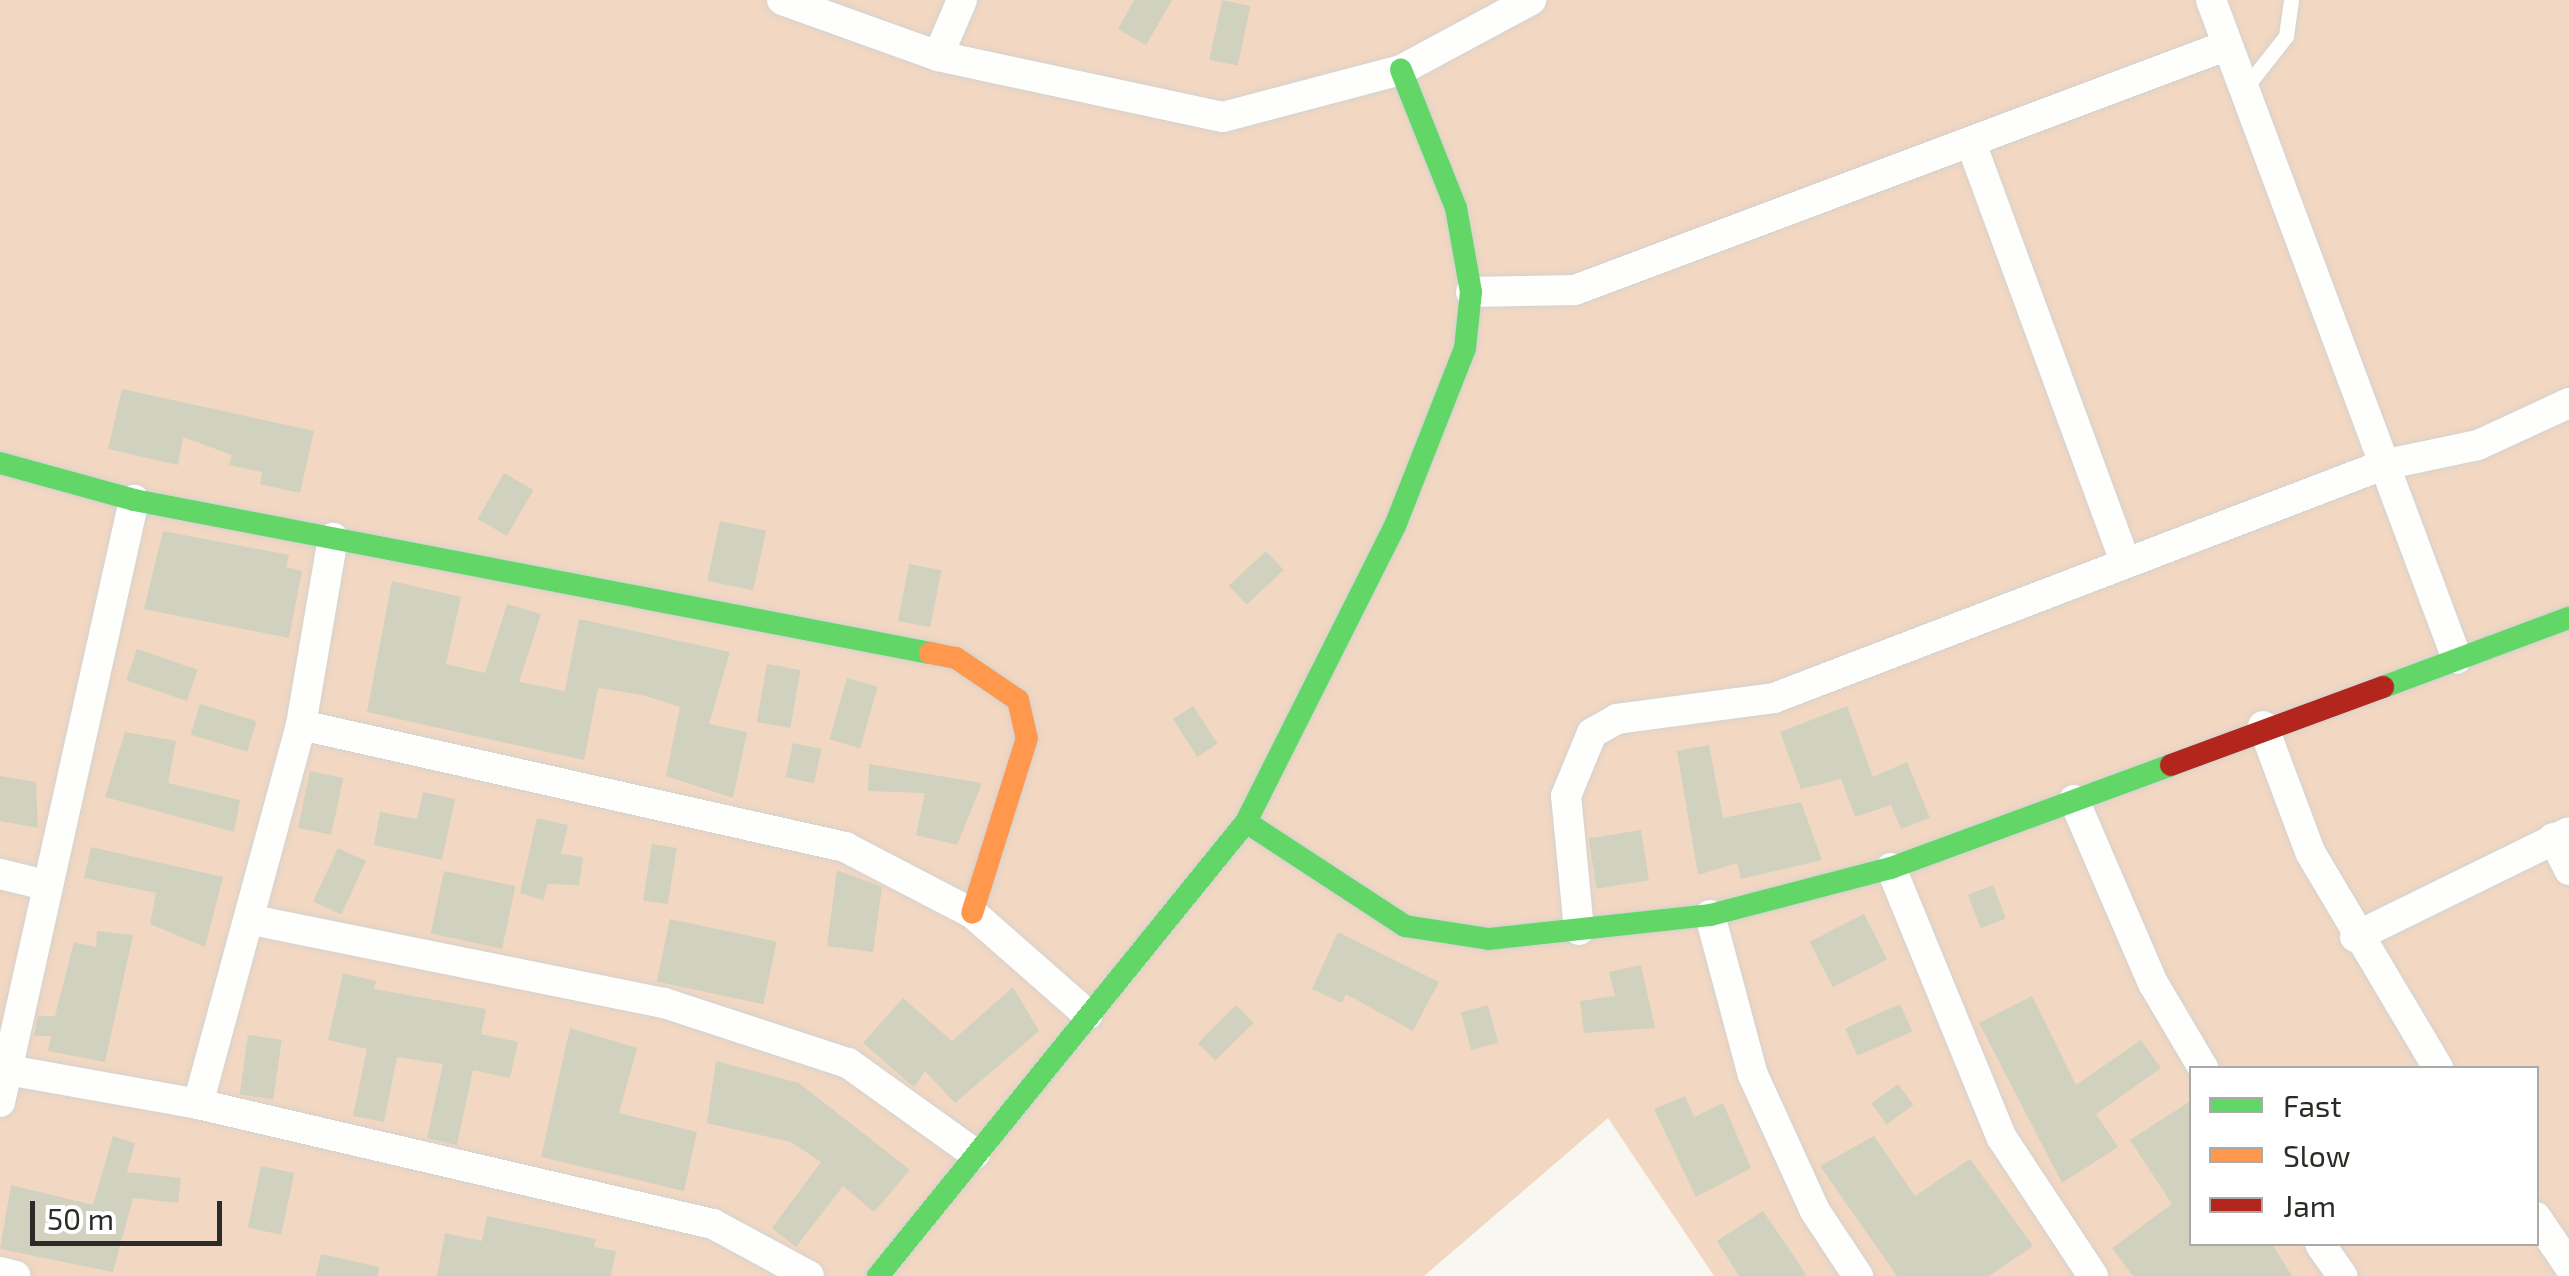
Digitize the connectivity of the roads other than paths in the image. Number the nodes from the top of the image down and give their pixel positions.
1 (782, 0) edge
2 (962, 0) edge
3 (1531, 0) edge
4 (2210, 0) edge
5 (2291, 0) edge
6 (2228, 45) junction
7 (938, 56) junction
8 (1401, 70) junction
9 (2245, 88) junction
10 (1971, 144) junction
11 (1471, 292) junction
12 (2569, 403) edge
13 (0, 463) edge
14 (2384, 466) junction
15 (134, 500) junction
16 (333, 538) junction
17 (2125, 562) junction
18 (2569, 618) edge
19 (2458, 659) junction
20 (300, 725) junction
21 (2262, 726) junction
22 (2074, 800) junction
23 (1246, 822) junction
24 (2561, 835) edge
25 (1891, 868) junction
26 (2569, 870) edge
27 (0, 874) edge
28 (45, 885) junction
29 (972, 913) junction
30 (1710, 916) junction
31 (252, 920) junction
32 (1579, 930) junction
33 (2355, 937) junction
34 (1088, 1015) junction
35 (2202, 1066) edge
36 (2437, 1066) edge
37 (8, 1070) junction
38 (0, 1102) edge
39 (198, 1104) junction
40 (975, 1154) junction
41 (2539, 1221) edge
42 (2321, 1246) edge
43 (2569, 1266) edge
44 (0, 1272) edge
45 (16, 1276) edge
46 (809, 1276) edge
47 (878, 1276) edge
48 (1858, 1276) edge
49 (2094, 1276) edge
50 (2342, 1276) edge

1 - 7 street
2 - 7 street
3 - 8 street
4 - 6 street
5 - 9 lane
6 - 9 street
6 - 10 street
7 - 8 street
8 - 11 street
9 - 14 street
10 - 11 street
10 - 17 street
11 - 23 street
12 - 14 street
13 - 15 street
14 - 17 street
14 - 19 street
15 - 16 street
15 - 28 street
16 - 20 street
16 - 29 street
17 - 32 street
18 - 19 street
19 - 21 street
20 - 29 street
20 - 31 street
21 - 22 street
21 - 33 street
22 - 25 street
22 - 35 street
23 - 32 street
23 - 34 street
24 - 26 street
24 - 33 street
25 - 30 street
25 - 49 street
27 - 28 street
28 - 37 street
29 - 34 street
30 - 32 street
30 - 48 street
31 - 39 street
31 - 40 street
33 - 36 street
34 - 40 street
37 - 38 street
37 - 39 street
39 - 46 street
40 - 47 street
41 - 43 street
42 - 50 street
44 - 45 street

